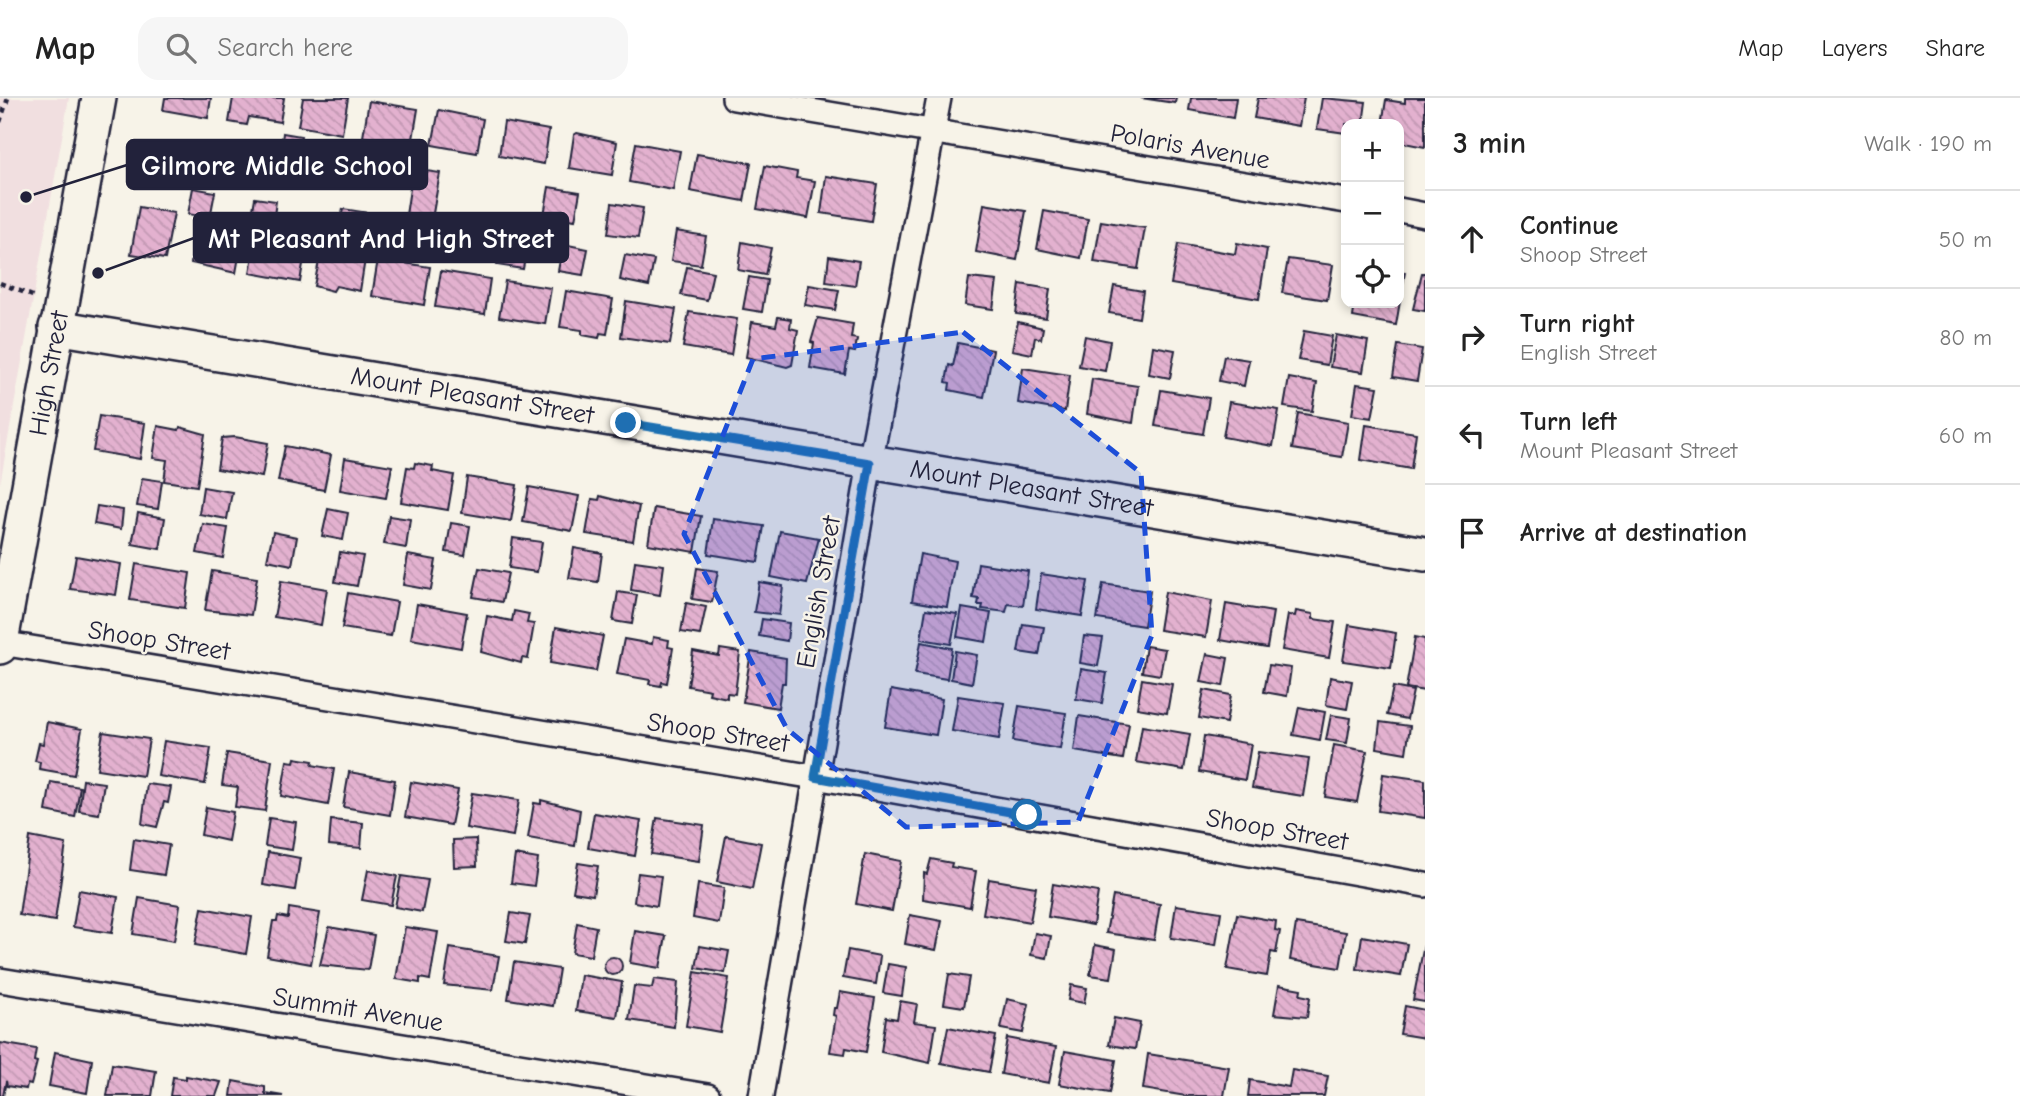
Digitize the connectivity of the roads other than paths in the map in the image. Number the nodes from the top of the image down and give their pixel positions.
1 (99, 98) edge
2 (734, 98) edge
3 (939, 98) edge
4 (933, 132) junction
5 (1341, 200) edge
6 (1404, 211) edge
7 (1425, 215) edge
8 (59, 314) junction
9 (870, 463) junction
10 (1425, 554) edge
11 (0, 645) edge
12 (815, 777) junction
13 (1425, 885) edge
14 (0, 980) edge
15 (708, 1096) edge
16 (761, 1096) edge

1 - 8 street, High Street
2 - 4 street, Polaris Avenue
3 - 4 street, English Street
4 - 5 street, Polaris Avenue
4 - 9 street, English Street
6 - 7 street
8 - 9 street, Mount Pleasant Street
8 - 11 street, High Street
9 - 10 street, Mount Pleasant Street
9 - 12 street, English Street
11 - 12 street, Shoop Street
12 - 13 street, Shoop Street
12 - 16 street, English Street
14 - 15 street, Summit Avenue

